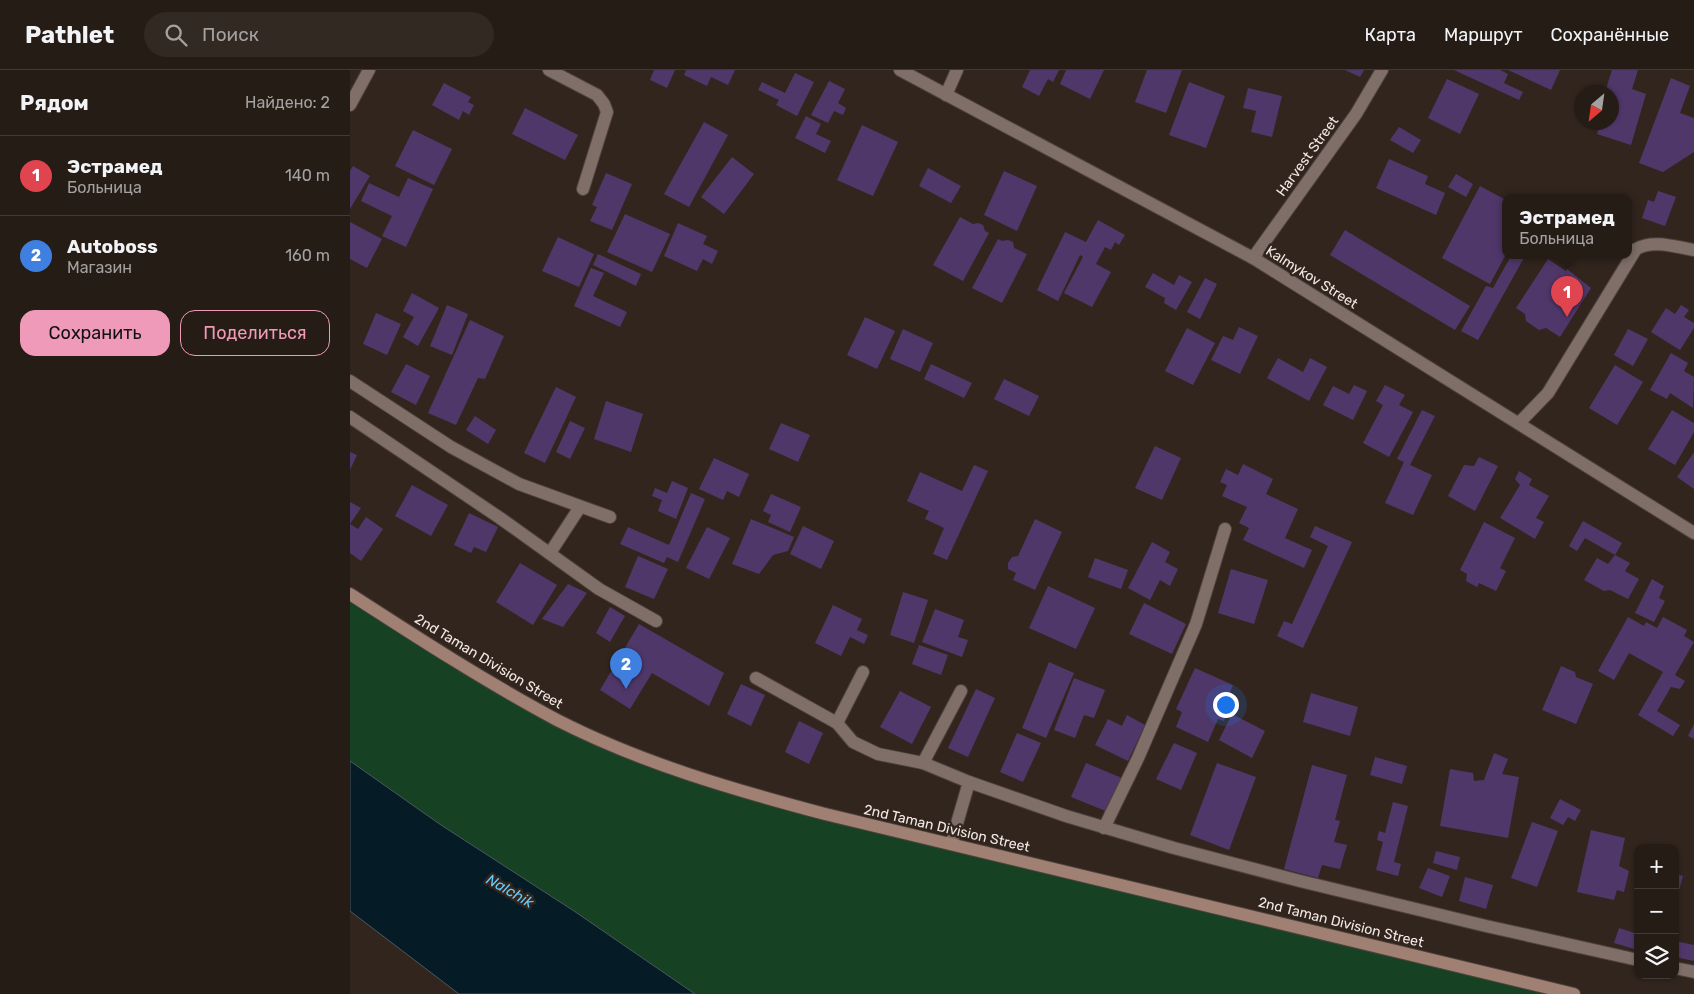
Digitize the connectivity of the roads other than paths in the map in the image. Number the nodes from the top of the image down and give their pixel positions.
1 (369, 70) edge
2 (549, 70) edge
3 (900, 70) edge
4 (957, 70) edge
5 (1382, 70) edge
6 (354, 86) edge
7 (946, 94) junction
8 (350, 104) edge
9 (583, 189) dead end
10 (1694, 250) edge
11 (1632, 256) edge
12 (1253, 258) junction
13 (1630, 259) edge
14 (350, 381) edge
15 (350, 417) edge
16 (1519, 423) junction
17 (580, 507) junction
18 (610, 517) dead end
19 (1225, 529) dead end
20 (1694, 534) edge
21 (550, 553) junction
22 (350, 594) edge
23 (656, 621) dead end
24 (863, 672) dead end
25 (756, 678) dead end
26 (961, 691) dead end
27 (837, 723) junction
28 (923, 763) junction
29 (969, 782) junction
30 (1104, 828) junction
31 (951, 844) junction
32 (1634, 959) edge
33 (1679, 969) edge
34 (1694, 972) edge
35 (1574, 994) edge

1 - 6 street
2 - 9 street
3 - 7 street, Kalmykov Street
4 - 7 street
5 - 12 street, Harvest Street
6 - 8 street
7 - 12 street, Kalmykov Street
10 - 11 street
12 - 16 street, Kalmykov Street
13 - 16 street
14 - 17 street
15 - 21 street
16 - 20 street, Kalmykov Street
17 - 18 street
17 - 21 street
19 - 30 street
21 - 23 street
22 - 31 main road, 2nd Taman Division Street
24 - 27 street
25 - 27 street
26 - 28 street
27 - 28 street
28 - 29 street
29 - 30 street
29 - 31 street
30 - 32 street
31 - 35 main road, 2nd Taman Division Street
33 - 34 street

